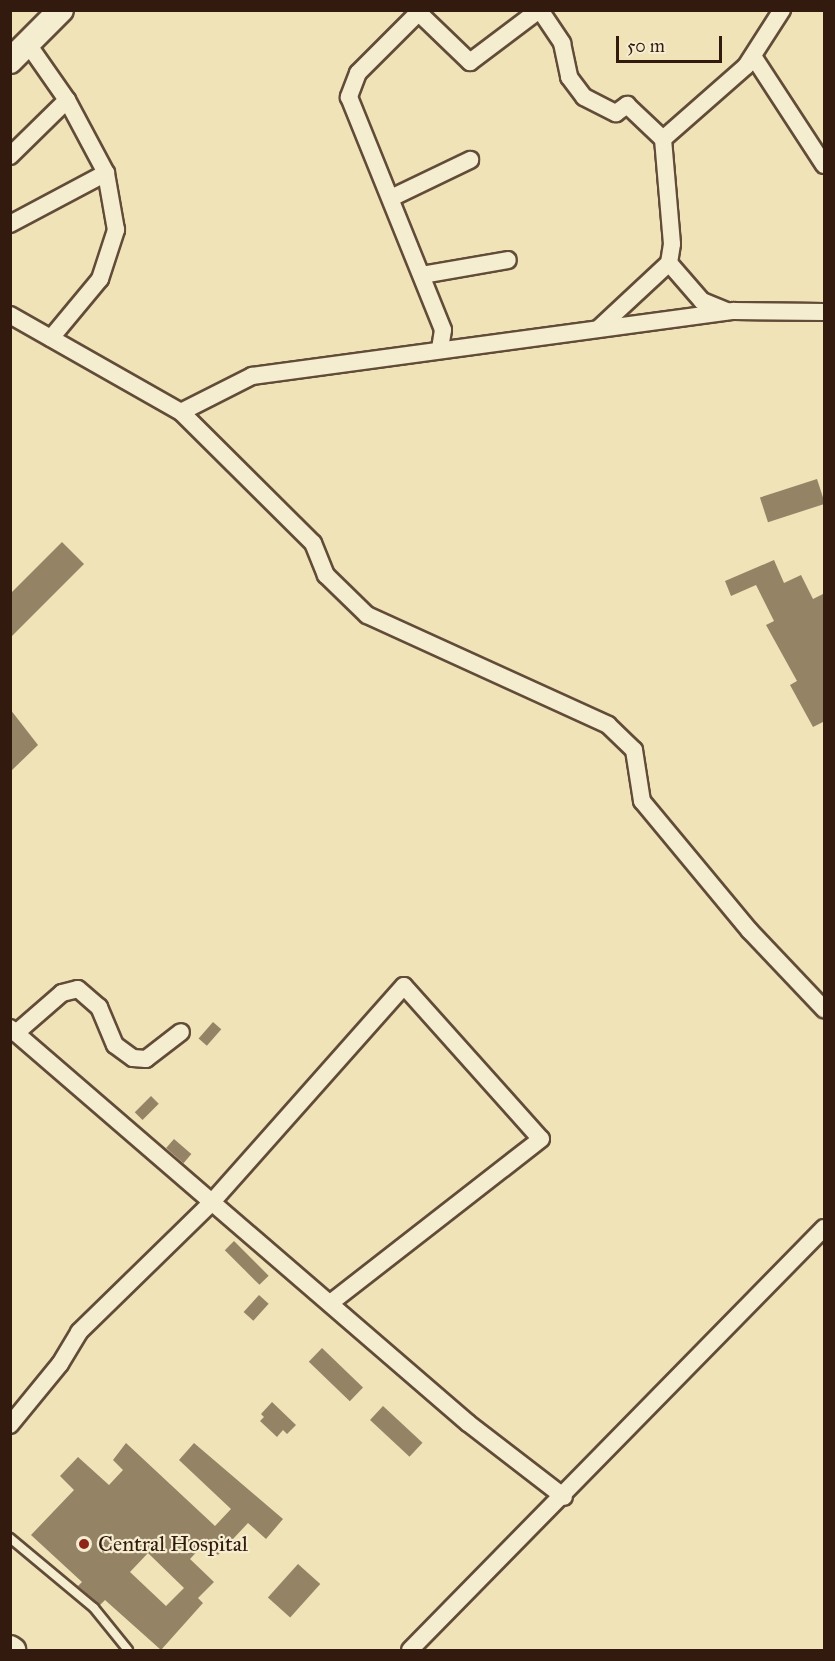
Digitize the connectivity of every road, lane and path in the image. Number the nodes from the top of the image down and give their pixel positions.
1 (539, 10) edge
2 (782, 10) edge
3 (420, 12) edge
4 (54, 13) edge
5 (27, 44) junction
6 (753, 56) junction
7 (10, 61) edge
8 (67, 100) junction
9 (663, 139) junction
10 (10, 156) edge
11 (470, 160) dead end
12 (825, 165) edge
13 (106, 173) junction
14 (391, 198) junction
15 (10, 224) edge
16 (508, 260) dead end
17 (669, 263) junction
18 (422, 275) junction
19 (728, 312) junction
20 (825, 312) edge
21 (10, 315) edge
22 (598, 329) junction
23 (51, 338) junction
24 (440, 350) junction
25 (181, 412) junction
26 (825, 1009) edge
27 (13, 1031) edge
28 (181, 1032) dead end
29 (212, 1202) junction
30 (825, 1228) edge
31 (330, 1303) junction
32 (10, 1425) edge
33 (564, 1497) junction
34 (10, 1538) edge
35 (128, 1650) edge
36 (410, 1650) edge

1 - 3 street
1 - 9 street
2 - 6 street
3 - 14 street
4 - 5 street
5 - 7 street
5 - 8 street
6 - 9 street
6 - 12 street
8 - 10 street
8 - 13 street
9 - 17 street
11 - 14 street
13 - 15 street
13 - 23 street
14 - 18 street
16 - 18 street
17 - 19 street
17 - 22 street
18 - 24 street
19 - 20 street
19 - 22 street
21 - 23 street
22 - 24 street
23 - 25 street
24 - 25 street
25 - 26 street
27 - 28 street
27 - 29 street
29 - 31 street
29 - 31 street
29 - 32 street
30 - 33 street
31 - 33 street
33 - 36 street
34 - 35 lane

